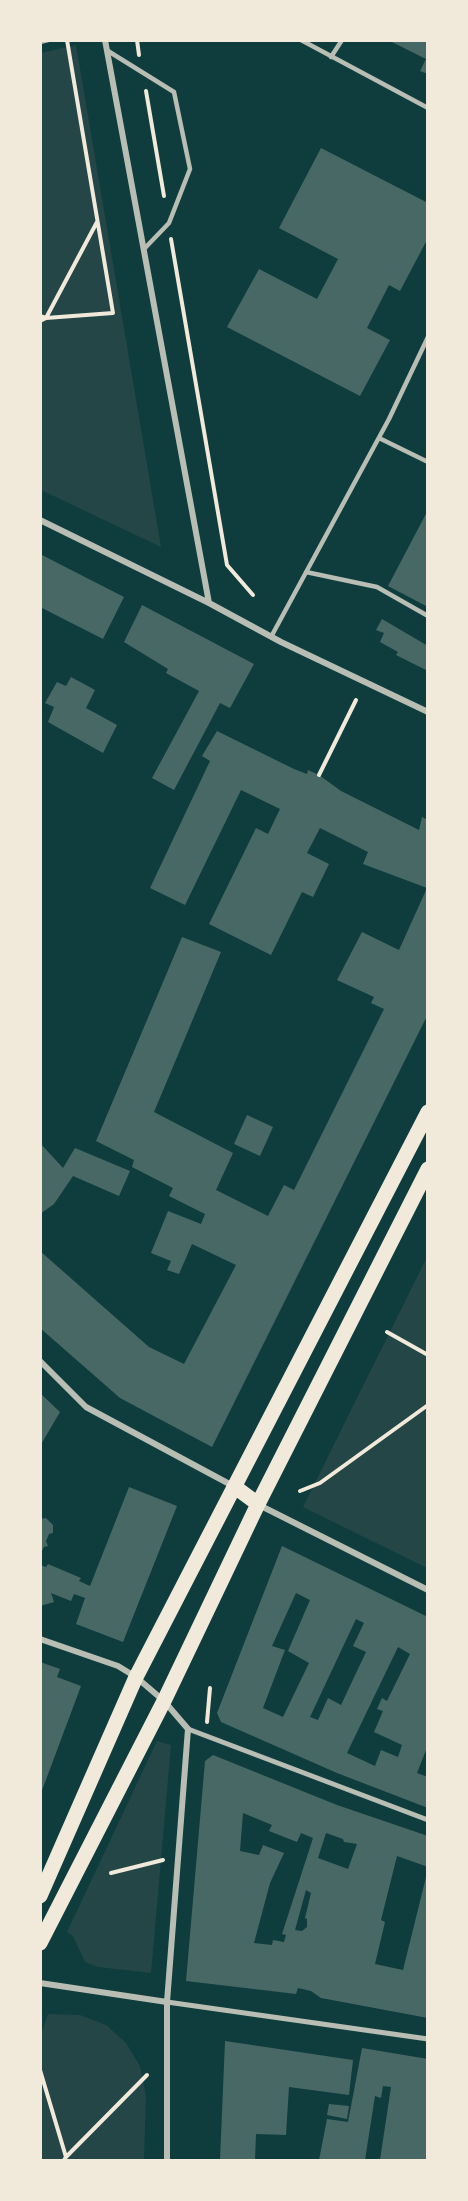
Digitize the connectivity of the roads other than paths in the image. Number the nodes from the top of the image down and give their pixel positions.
1 (48, 40) edge
2 (105, 40) edge
3 (301, 40) edge
4 (342, 40) edge
5 (40, 42) edge
6 (107, 51) junction
7 (331, 57) junction
8 (428, 108) edge
9 (145, 248) junction
10 (428, 337) edge
11 (379, 438) junction
12 (428, 462) edge
13 (40, 520) edge
14 (306, 572) junction
15 (209, 603) junction
16 (428, 616) edge
17 (271, 637) junction
18 (428, 712) edge
19 (428, 1112) edge
20 (428, 1169) edge
21 (40, 1361) edge
22 (235, 1487) junction
23 (258, 1504) junction
24 (428, 1590) edge
25 (40, 1639) edge
26 (136, 1677) junction
27 (164, 1701) junction
28 (188, 1729) junction
29 (428, 1820) edge
30 (40, 1896) edge
31 (40, 1943) edge
32 (40, 1983) edge
33 (167, 2002) junction
34 (428, 2039) edge
35 (167, 2160) edge

1 - 5 lane
2 - 6 street
3 - 7 lane
4 - 7 lane
6 - 9 street
6 - 9 lane
7 - 8 lane
9 - 15 street
10 - 11 lane
11 - 12 lane
11 - 14 lane
13 - 15 street
14 - 16 lane
14 - 17 lane
15 - 17 street
17 - 18 street
19 - 22 main road
20 - 23 main road
21 - 22 street
22 - 23 main road
22 - 26 main road
23 - 24 street
23 - 27 main road
25 - 26 street
26 - 27 street
26 - 30 main road
27 - 28 street
27 - 31 main road
28 - 29 street
28 - 33 street
32 - 33 street
33 - 34 street
33 - 35 street

